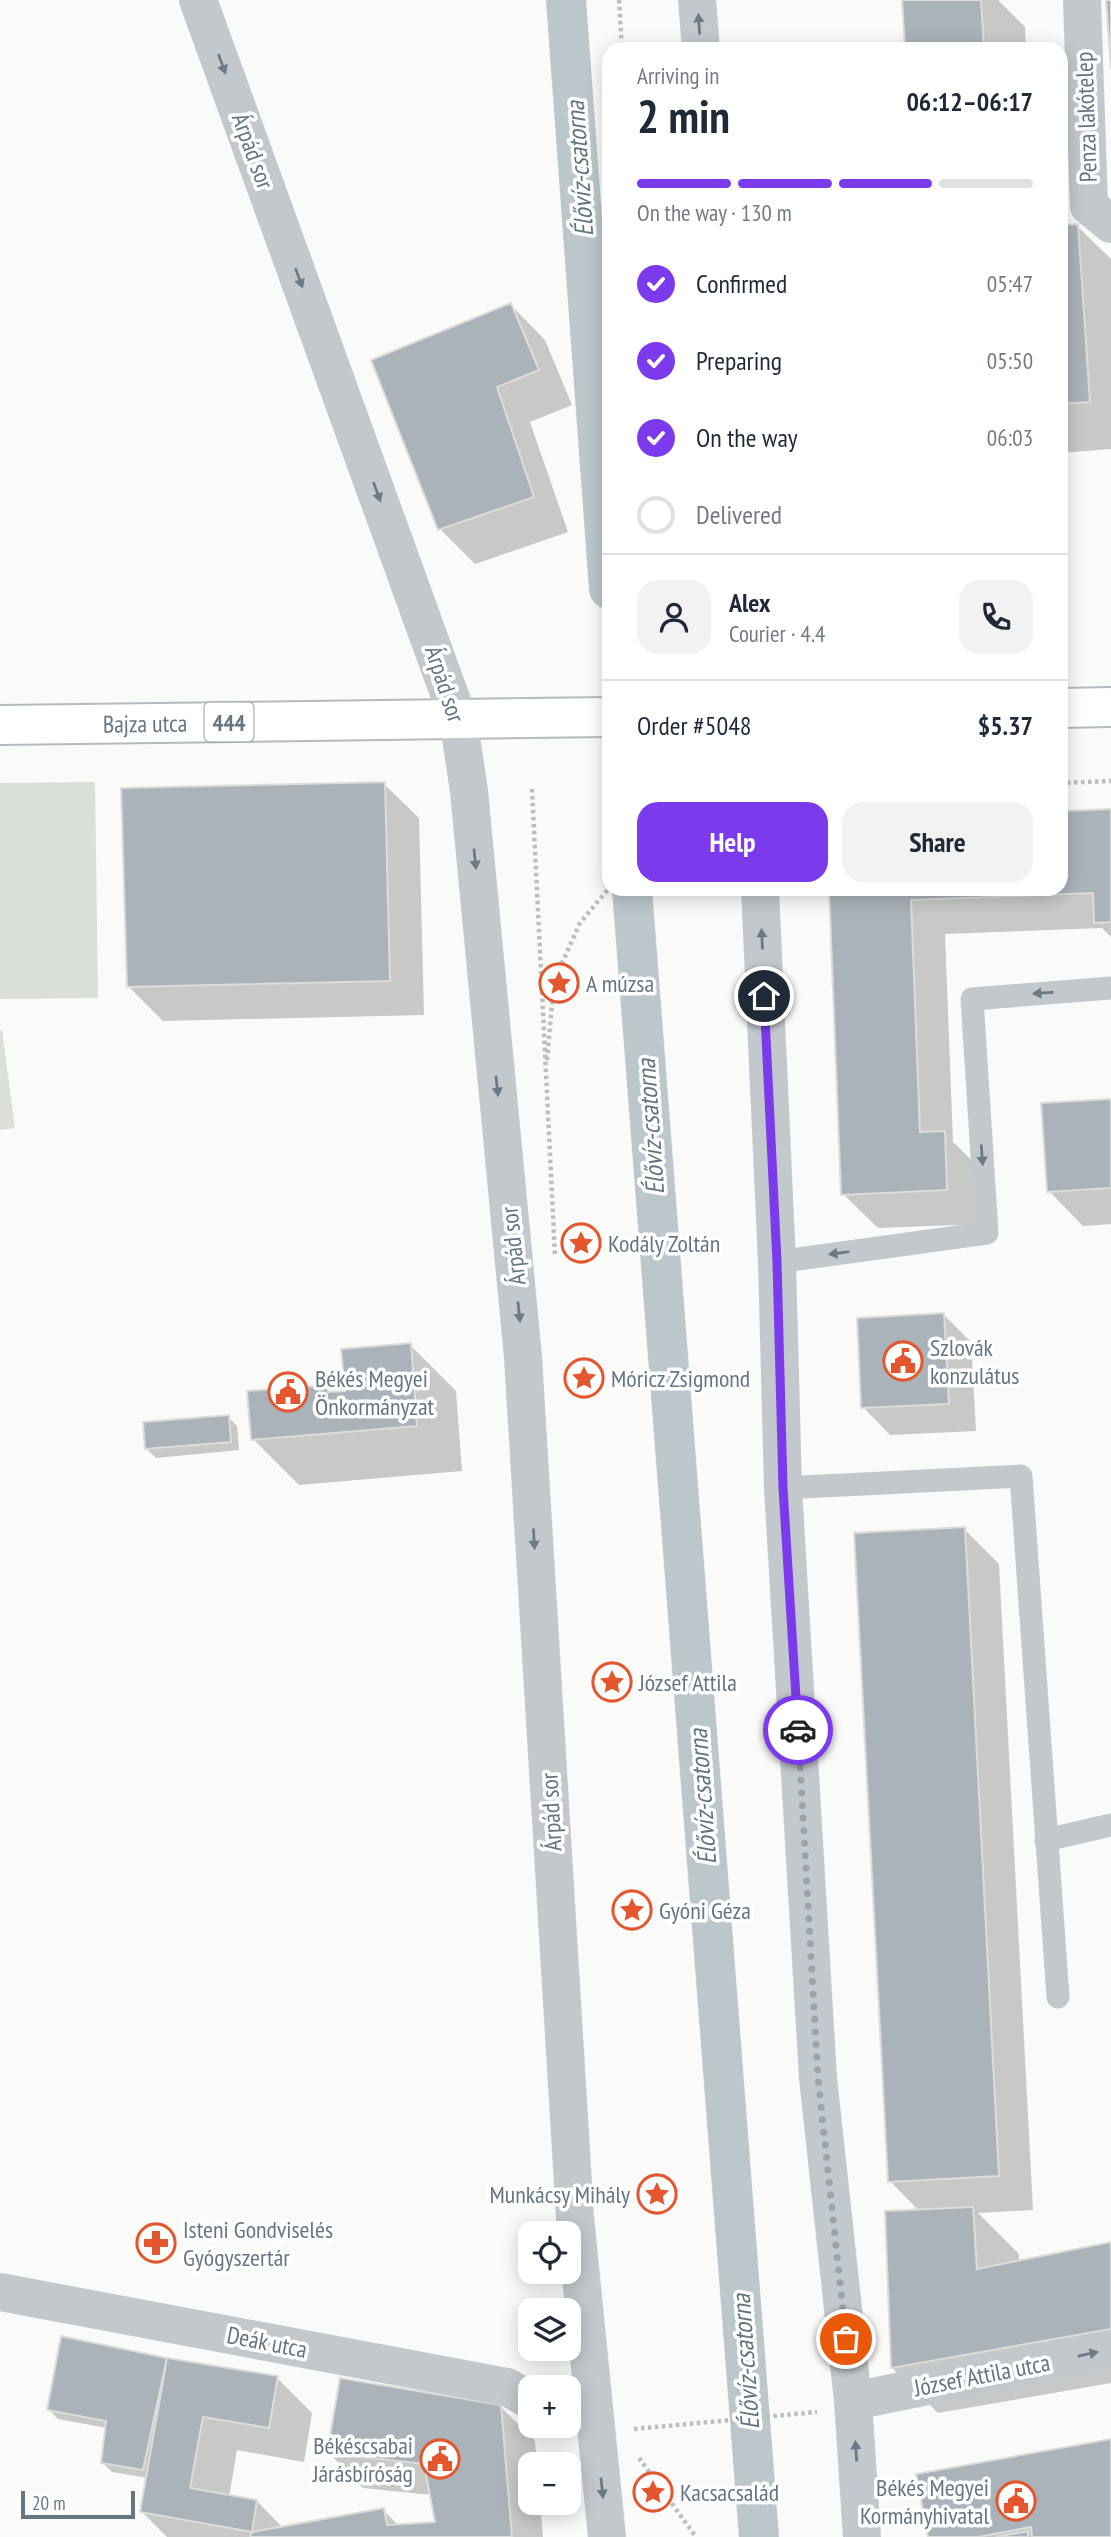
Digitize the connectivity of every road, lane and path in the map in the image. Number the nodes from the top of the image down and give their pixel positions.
1 (198, 0) edge
2 (619, 0) edge
3 (697, 0) edge
4 (1082, 0) edge
5 (622, 42) edge
6 (700, 42) edge
7 (1111, 224) edge
8 (1111, 707) edge
9 (1068, 708) edge
10 (602, 717) edge
11 (458, 718) junction
12 (0, 725) edge
13 (1111, 781) edge
14 (1068, 783) edge
15 (532, 789) dead end
16 (602, 896) edge
17 (760, 896) edge
18 (1111, 988) edge
19 (777, 1262) junction
20 (783, 1488) junction
21 (1111, 1825) edge
22 (1046, 1840) junction
23 (1058, 1997) dead end
24 (0, 2292) edge
25 (1111, 2349) edge
26 (518, 2393) edge
27 (853, 2408) junction
28 (599, 2430) edge
29 (634, 2451) dead end
30 (607, 2537) edge
31 (696, 2537) edge
32 (862, 2537) edge

1 -> 11 street, Árpád sor
2 - 5 path
6 -> 3 street
4 - 7 street, Penza lakótelep
8 - 9 main road
10 - 11 main road, 444
11 - 12 main road, Bajza utca / 444
11 -> 28 street, Árpád sor
13 - 14 path
15 - 16 path
19 -> 17 street
18 -> 19 lane
19 - 20 street
20 - 22 lane
20 - 27 street
21 - 22 lane
22 - 23 lane
24 - 26 street, Deák utca
27 -> 25 street, József Attila utca
27 - 28 path
32 -> 27 street
28 -> 30 street, Árpád sor
29 - 31 path

